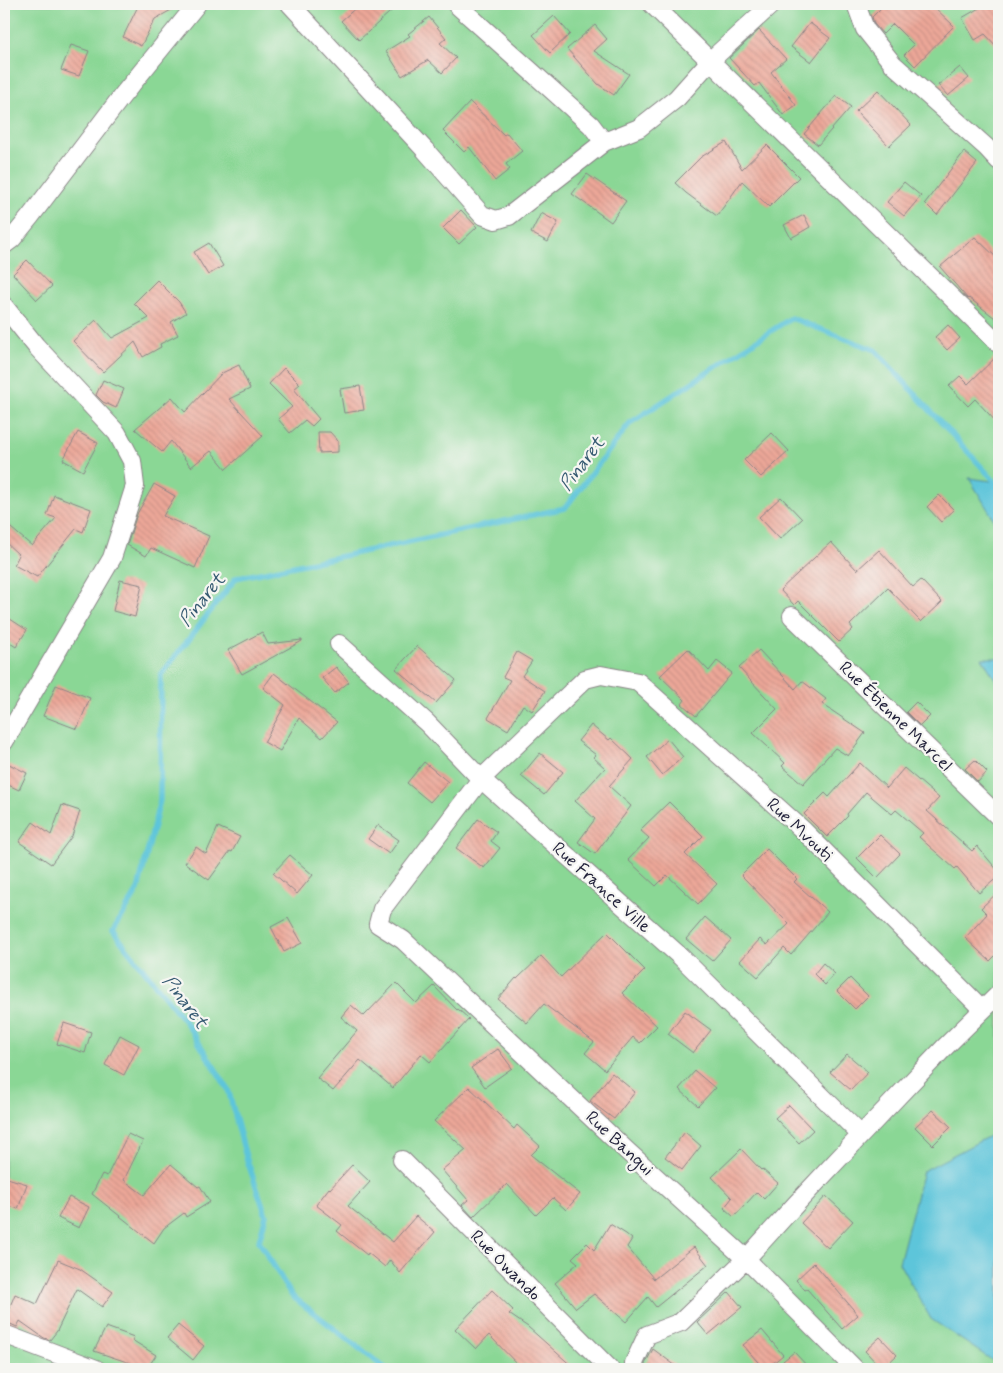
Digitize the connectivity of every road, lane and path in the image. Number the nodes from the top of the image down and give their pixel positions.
1 (197, 4) edge
2 (290, 4) edge
3 (456, 4) edge
4 (652, 4) edge
5 (772, 4) edge
6 (856, 4) edge
7 (710, 61) junction
8 (604, 142) junction
9 (999, 160) edge
10 (4, 245) edge
11 (4, 306) edge
12 (999, 344) edge
13 (792, 616) dead end
14 (339, 644) dead end
15 (4, 742) edge
16 (481, 780) junction
17 (999, 817) edge
18 (999, 994) edge
19 (983, 1010) junction
20 (861, 1135) junction
21 (402, 1160) dead end
22 (746, 1259) junction
23 (4, 1334) edge
24 (96, 1369) edge
25 (610, 1369) edge
26 (635, 1369) edge
27 (855, 1369) edge

1 - 10 street
2 - 8 street
3 - 8 street
4 - 7 street
5 - 7 street
6 - 9 street
7 - 8 street
7 - 12 street
11 - 15 street
13 - 17 street, Rue Étienne Marcel
14 - 16 street, Rue France Ville
16 - 19 street, Rue Mvouti
16 - 20 street, Rue France Ville
16 - 22 street, Rue Bangui
18 - 19 street
19 - 20 street
20 - 22 street
21 - 25 street, Rue Owando
22 - 26 street
22 - 27 street, Rue Bangui
23 - 24 street

